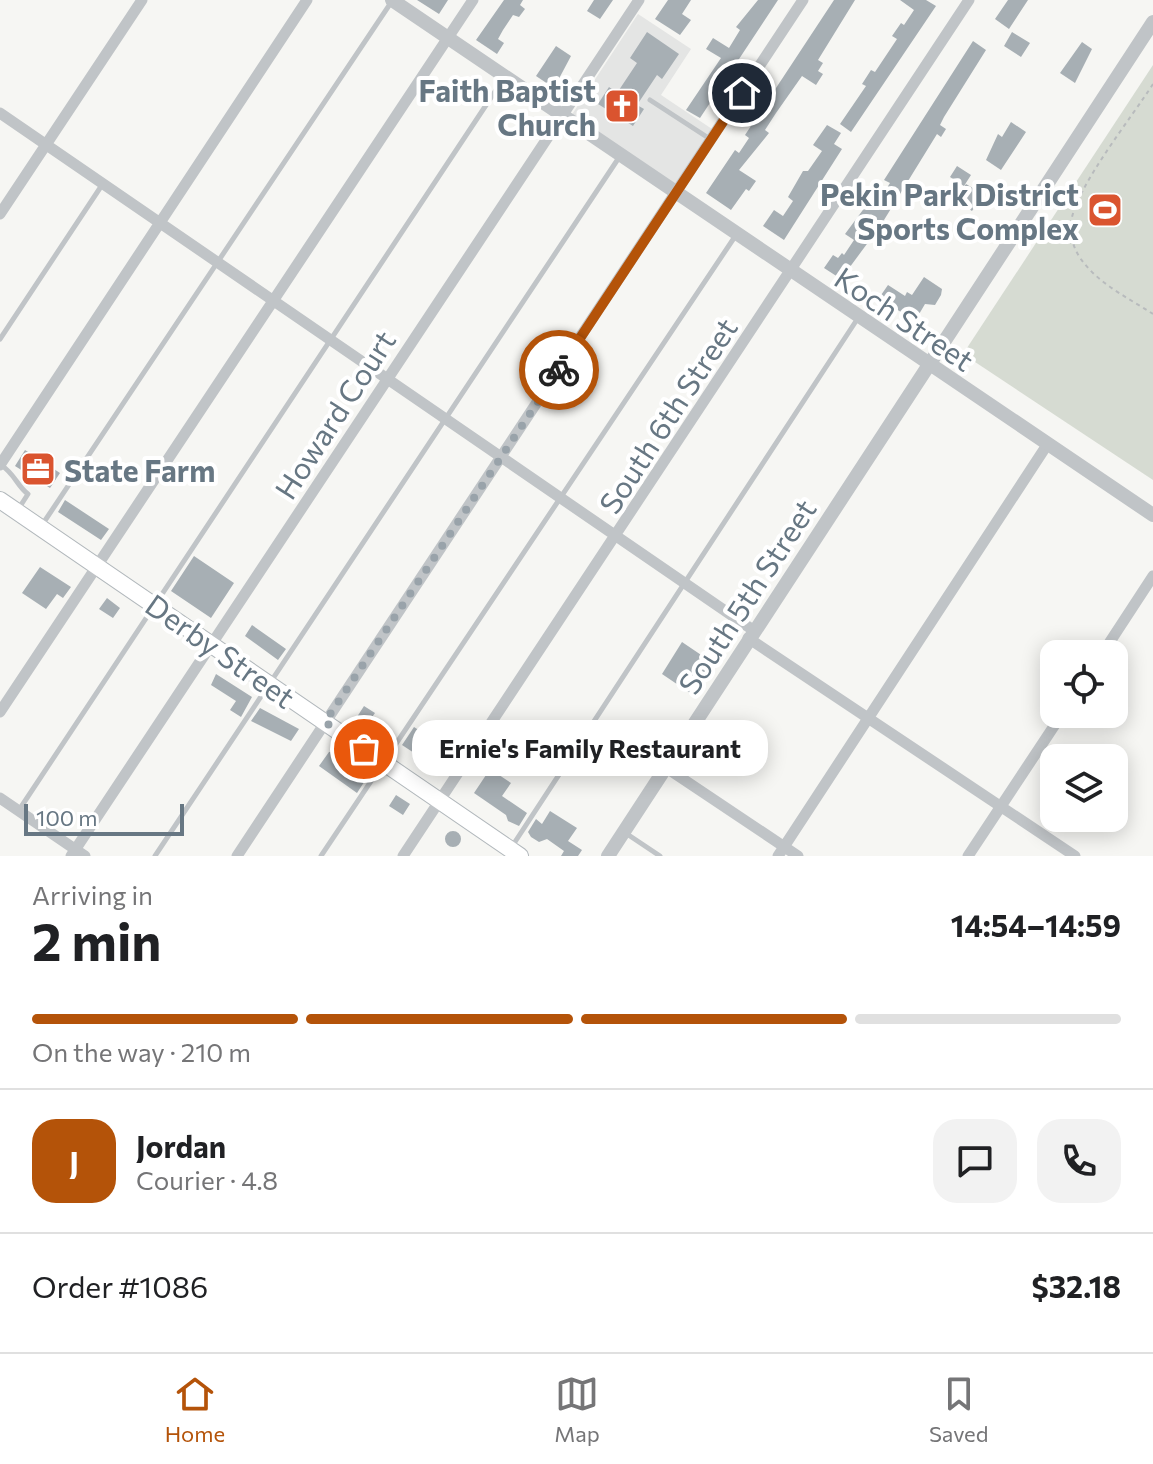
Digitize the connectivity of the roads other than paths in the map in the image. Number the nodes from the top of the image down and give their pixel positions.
1 (142, 0) edge
2 (307, 0) edge
3 (392, 0) edge
4 (473, 0) edge
5 (639, 0) edge
6 (803, 0) edge
7 (969, 0) edge
8 (1153, 22) edge
9 (448, 38) junction
10 (505, 77) junction
11 (650, 100) dead end
12 (0, 113) edge
13 (562, 116) junction
14 (711, 140) junction
15 (46, 145) junction
16 (620, 155) junction
17 (103, 184) junction
18 (676, 193) junction
19 (0, 214) edge
20 (160, 223) junction
21 (736, 235) junction
22 (216, 261) junction
23 (790, 271) junction
24 (273, 300) junction
25 (858, 318) junction
26 (0, 339) edge
27 (332, 341) junction
28 (930, 367) junction
29 (386, 378) junction
30 (447, 420) junction
31 (1047, 445) junction
32 (502, 457) junction
33 (0, 465) edge
34 (561, 498) junction
35 (0, 500) edge
36 (17, 511) junction
37 (1153, 515) edge
38 (41, 527) junction
39 (616, 536) junction
40 (96, 565) junction
41 (1153, 576) edge
42 (686, 583) junction
43 (156, 606) junction
44 (751, 634) junction
45 (1111, 640) edge
46 (212, 643) junction
47 (269, 684) junction
48 (0, 712) edge
49 (868, 718) junction
50 (325, 722) junction
51 (1053, 728) edge
52 (383, 762) junction
53 (665, 767) junction
54 (0, 798) edge
55 (440, 801) junction
56 (1001, 806) junction
57 (19, 811) junction
58 (623, 832) junction
59 (781, 851) edge
60 (77, 854) edge
61 (512, 854) edge
62 (155, 856) edge
63 (237, 856) edge
64 (321, 856) edge
65 (403, 856) edge
66 (608, 856) edge
67 (660, 856) edge
68 (798, 856) edge
69 (968, 856) edge
70 (1075, 856) edge

1 - 15 street
2 - 20 street
3 - 9 street, Koch Street
3 - 22 lane
4 - 9 street
5 - 13 street, Howard Court
6 - 14 street
7 - 23 street, South 6th Street
8 - 28 street, South 5th Street
9 - 10 street, Koch Street
9 - 24 street
10 - 13 street, Koch Street
10 - 27 lane
11 - 14 lane
12 - 15 street
13 - 16 street, Koch Street
13 - 29 street, Howard Court
14 - 18 street
15 - 17 street
15 - 19 street
16 - 18 street, Koch Street
16 - 30 lane
17 - 20 street
17 - 26 lane
18 - 21 street, Koch Street
18 - 32 street
20 - 22 street
20 - 33 street
21 - 23 street, Koch Street
21 - 34 lane
22 - 24 street
22 - 38 lane
23 - 25 street, Koch Street
23 - 39 street, South 6th Street
24 - 27 street
24 - 40 street
25 - 28 street, Koch Street
25 - 42 lane
27 - 29 street
27 - 43 lane
28 - 31 street, Koch Street
28 - 44 street, South 5th Street
29 - 30 street
29 - 46 street, Howard Court
30 - 32 street
30 - 47 lane
31 - 37 street, Koch Street
31 - 49 street
32 - 34 street
32 - 50 street
33 - 36 lane
34 - 39 street
34 - 52 lane
35 - 36 main road, Derby Street
36 - 38 main road, Derby Street
38 - 40 main road, Derby Street
39 - 42 street
39 - 55 street, South 6th Street
40 - 43 main road, Derby Street
40 - 48 street
41 - 45 street
42 - 44 street
42 - 61 lane
43 - 46 main road, Derby Street
43 - 57 lane
44 - 49 street
44 - 53 street, South 5th Street
46 - 47 main road, Derby Street
46 - 60 street, Howard Court
47 - 50 main road, Derby Street
47 - 62 lane
49 - 56 street
49 - 59 street
50 - 52 main road, Derby Street
50 - 63 street
51 - 56 street
52 - 55 main road, Derby Street
52 - 64 lane
53 - 58 street, South 5th Street
53 - 59 street
54 - 57 street
55 - 61 main road, Derby Street
55 - 65 street, South 6th Street
56 - 69 street
56 - 70 street
57 - 60 street
58 - 66 street, South 5th Street
58 - 67 lane
59 - 68 street

